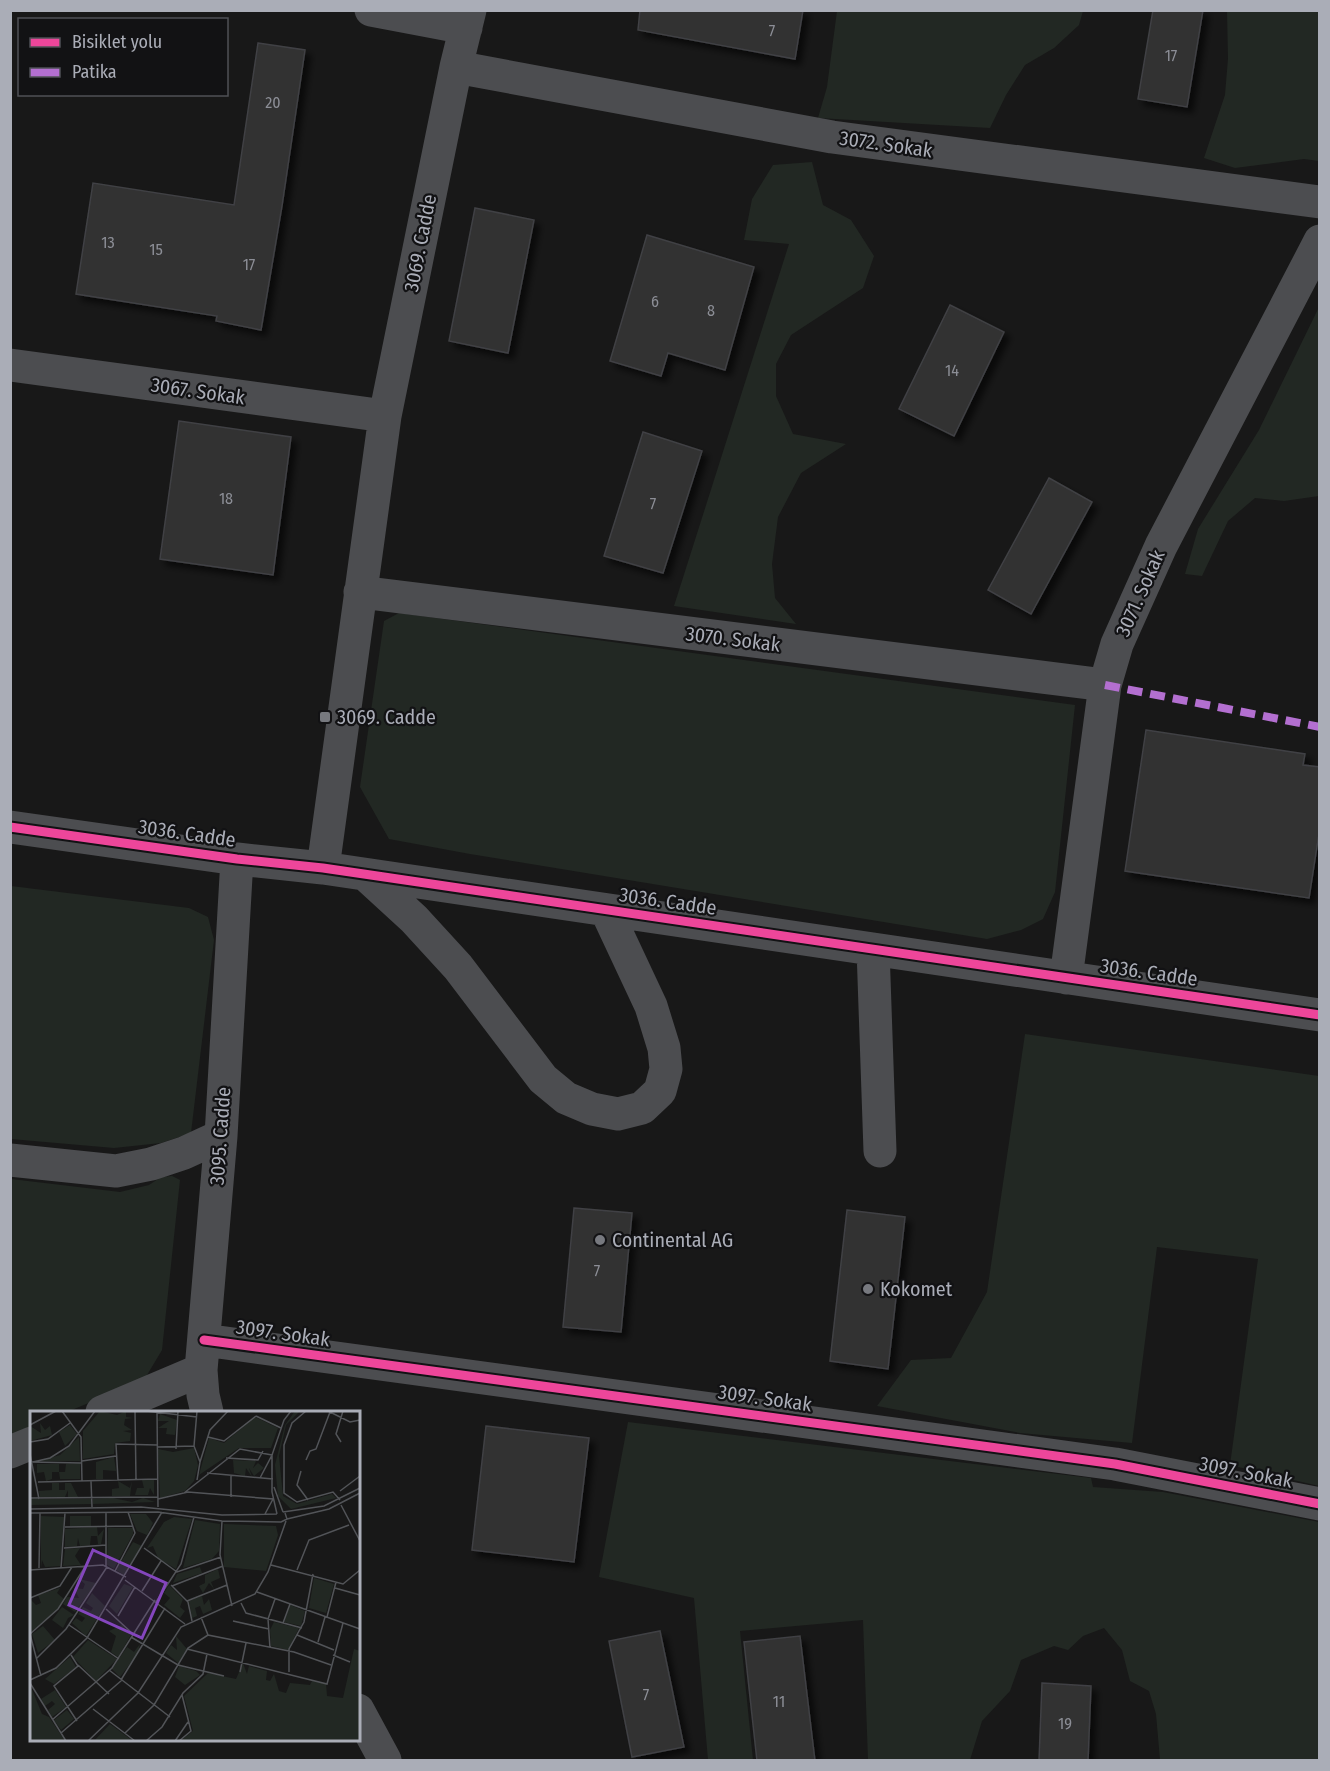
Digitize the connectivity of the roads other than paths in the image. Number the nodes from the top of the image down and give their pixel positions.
1 (371, 10) edge
2 (468, 19) edge
3 (456, 68) junction
4 (1320, 202) edge
5 (1320, 241) edge
6 (10, 365) edge
7 (385, 416) junction
8 (360, 592) junction
9 (1105, 685) junction
10 (10, 827) edge
11 (237, 859) junction
12 (322, 868) junction
13 (366, 875) junction
14 (606, 910) junction
15 (873, 950) junction
16 (1066, 978) junction
17 (1320, 1015) edge
18 (221, 1136) junction
19 (880, 1151) dead end
20 (10, 1160) edge
21 (202, 1355) junction
22 (105, 1411) edge
23 (207, 1411) edge
24 (30, 1444) edge
25 (10, 1452) edge
26 (1320, 1504) edge
27 (360, 1714) edge
28 (385, 1761) edge

1 - 2 street
2 - 3 street, 3069. Cadde
3 - 4 street, 3072. Sokak
3 - 7 street, 3069. Cadde
5 - 9 street, 3071. Sokak
6 - 7 street, 3067. Sokak
7 - 8 street, 3069. Cadde
8 - 9 street, 3070. Sokak
8 - 12 street, 3069. Cadde
9 - 16 street, 3071. Sokak
10 - 11 street, 3036. Cadde
11 - 12 street, 3036. Cadde
11 - 18 street, 3095. Cadde
12 - 13 street, 3036. Cadde
13 - 14 street, 3036. Cadde
13 - 14 street
14 - 15 street, 3036. Cadde
15 - 16 street, 3036. Cadde
15 - 19 street
16 - 17 street, 3036. Cadde
18 - 20 street
18 - 21 street, 3095. Cadde
21 - 22 street
21 - 23 street, 3095. Cadde
21 - 26 street, 3097. Sokak
24 - 25 street
27 - 28 street

